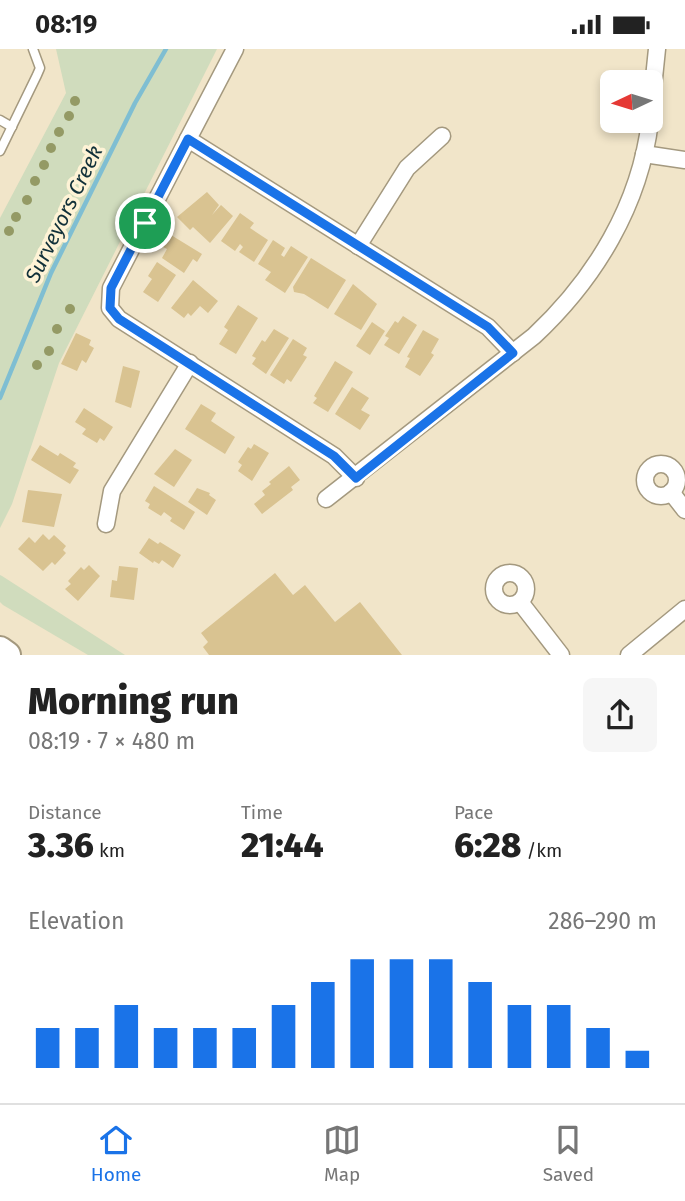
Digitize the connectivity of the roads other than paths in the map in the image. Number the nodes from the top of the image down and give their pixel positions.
1 (33, 49) edge
2 (236, 49) edge
3 (657, 49) edge
4 (655, 70) edge
5 (0, 120) edge
6 (12, 127) junction
7 (648, 133) edge
8 (442, 136) dead end
9 (188, 139) junction
10 (0, 151) edge
11 (644, 154) junction
12 (685, 160) edge
13 (358, 246) junction
14 (513, 353) junction
15 (190, 363) junction
16 (356, 478) junction
17 (671, 492) dead end
18 (326, 499) dead end
19 (685, 510) edge
20 (106, 524) dead end
21 (520, 602) dead end
22 (685, 609) edge
23 (0, 650) edge
24 (7, 655) edge
25 (561, 655) edge
26 (629, 655) edge

1 - 6 lane
2 - 9 street
3 - 4 street
5 - 6 lane
6 - 10 lane
7 - 11 street
8 - 13 street
9 - 13 street
9 - 15 street
11 - 12 street
11 - 14 street
13 - 14 street
14 - 16 street
15 - 16 street
15 - 20 street
16 - 18 street
17 - 19 street
21 - 25 street
22 - 26 street
23 - 24 main road

